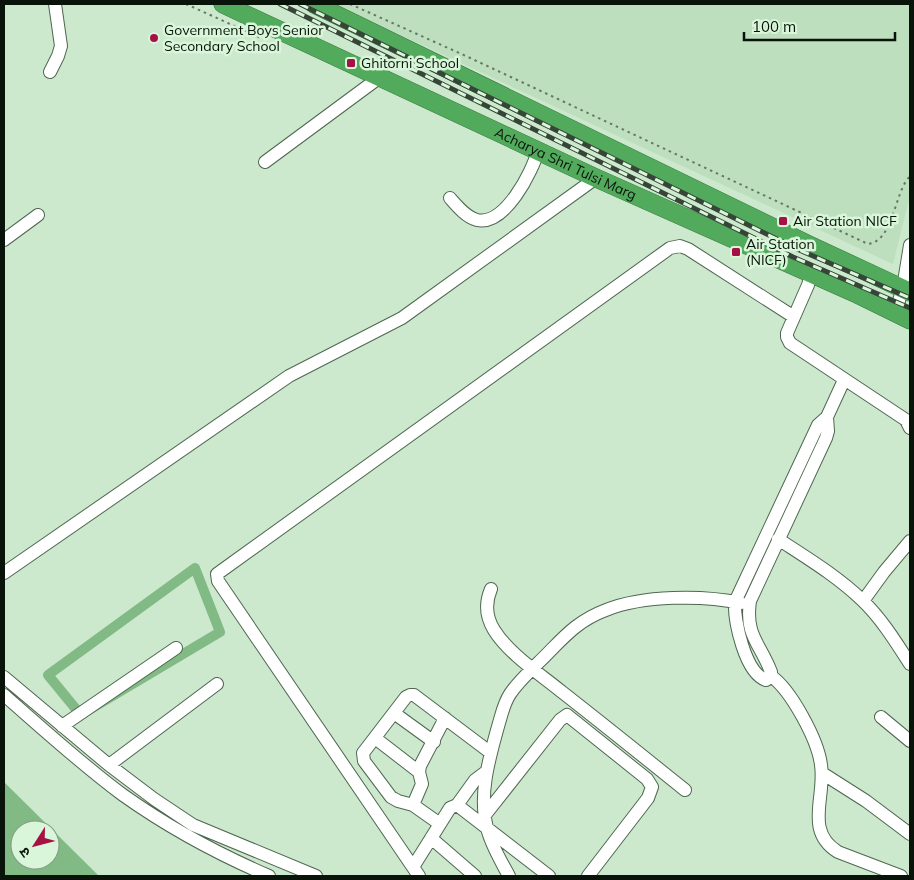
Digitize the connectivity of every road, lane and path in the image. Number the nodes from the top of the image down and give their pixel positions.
1 (55, 4) edge
2 (222, 4) edge
3 (314, 4) edge
4 (350, 4) edge
5 (241, 8) edge
6 (50, 72) dead end
7 (380, 77) junction
8 (538, 151) junction
9 (265, 162) dead end
10 (910, 176) edge
11 (596, 178) junction
12 (450, 198) dead end
13 (38, 215) dead end
14 (4, 240) edge
15 (910, 245) edge
16 (811, 274) junction
17 (906, 290) edge
18 (794, 317) junction
19 (903, 317) edge
20 (844, 380) junction
21 (827, 417) junction
22 (910, 428) edge
23 (778, 539) junction
24 (910, 542) edge
25 (4, 573) edge
26 (491, 589) dead end
27 (863, 601) junction
28 (735, 602) junction
29 (749, 604) junction
30 (176, 648) dead end
31 (910, 664) edge
32 (532, 669) junction
33 (771, 676) junction
34 (4, 677) edge
35 (217, 684) dead end
36 (4, 695) edge
37 (394, 712) junction
38 (880, 717) dead end
39 (445, 718) junction
40 (58, 722) junction
41 (43, 728) junction
42 (375, 738) junction
43 (910, 741) edge
44 (434, 742) junction
45 (491, 753) junction
46 (109, 765) junction
47 (487, 771) junction
48 (419, 772) junction
49 (822, 773) junction
50 (685, 790) dead end
51 (457, 804) junction
52 (413, 805) junction
53 (486, 821) junction
54 (440, 824) junction
55 (910, 834) edge
56 (431, 838) junction
57 (416, 872) edge
58 (503, 873) edge
59 (269, 876) edge
60 (316, 876) edge
61 (475, 876) edge
62 (549, 876) edge
63 (588, 876) edge
64 (901, 876) edge

1 - 6 street
2 - 5 highway, Acharya Shri Tulsi Marg
3 - 17 highway
4 - 10 path
5 - 7 highway, Acharya Shri Tulsi Marg
7 - 8 highway, Acharya Shri Tulsi Marg
7 - 9 street
8 - 11 highway, Acharya Shri Tulsi Marg
8 - 12 street
11 - 16 highway, Acharya Shri Tulsi Marg
11 - 25 street
13 - 14 street
15 - 17 street
16 - 18 street
16 - 19 highway, Acharya Shri Tulsi Marg
17 - 19 street
18 - 20 street
18 - 57 street
20 - 21 street
20 - 22 street
21 - 23 street
21 - 28 street
23 - 27 street
23 - 29 street
24 - 27 street
26 - 32 street
27 - 31 street
28 - 29 street
28 - 32 street
28 - 33 street
29 - 33 street
30 - 40 street
32 - 45 street
32 - 50 street
33 - 49 street
34 - 40 street
35 - 46 street
36 - 41 street
37 - 39 street
37 - 42 street
37 - 44 street
38 - 43 street
39 - 44 street
39 - 45 street
40 - 41 street
40 - 46 street
41 - 59 street
42 - 48 street
42 - 52 street
44 - 48 street
45 - 47 street
46 - 60 street
47 - 51 street
47 - 53 street
48 - 52 street
49 - 55 street
49 - 64 street
51 - 53 street
51 - 54 street
52 - 54 street
53 - 58 street
53 - 62 street
53 - 63 street
54 - 56 street
56 - 57 street
56 - 61 street

